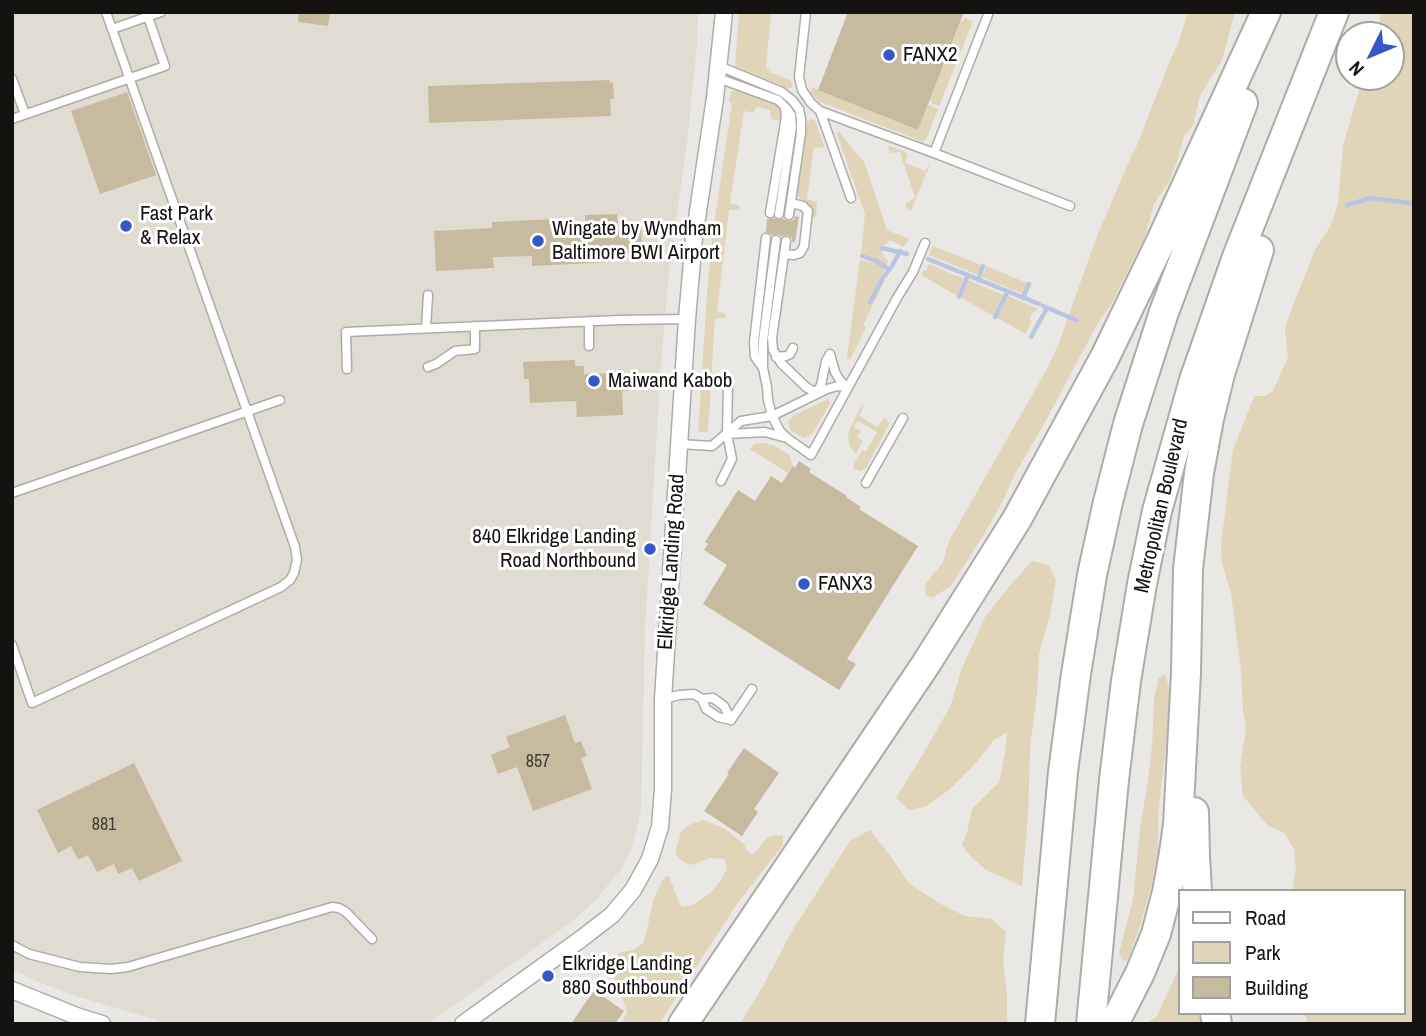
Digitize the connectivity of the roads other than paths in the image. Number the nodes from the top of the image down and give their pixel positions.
1 (106, 12) edge
2 (161, 12) edge
3 (724, 12) edge
4 (806, 12) edge
5 (989, 12) edge
6 (1266, 12) edge
7 (1278, 12) edge
8 (1334, 12) edge
9 (148, 17) junction
10 (112, 29) junction
11 (1319, 53) junction
12 (718, 72) junction
13 (129, 78) junction
14 (12, 79) edge
15 (820, 111) junction
16 (25, 114) junction
17 (12, 119) edge
18 (934, 153) junction
19 (851, 198) dead end
20 (791, 204) junction
21 (1070, 206) dead end
22 (775, 214) dead end
23 (789, 215) dead end
24 (766, 238) dead end
25 (776, 240) dead end
26 (786, 241) dead end
27 (925, 243) dead end
28 (784, 254) junction
29 (428, 295) dead end
30 (687, 319) junction
31 (589, 321) junction
32 (475, 326) junction
33 (426, 328) junction
34 (589, 346) dead end
35 (793, 348) dead end
36 (776, 357) junction
37 (428, 367) dead end
38 (347, 369) dead end
39 (763, 369) junction
40 (729, 386) dead end
41 (848, 387) junction
42 (816, 393) junction
43 (280, 400) dead end
44 (247, 411) junction
45 (772, 416) junction
46 (903, 418) dead end
47 (727, 434) junction
48 (787, 439) junction
49 (679, 444) junction
50 (721, 481) dead end
51 (866, 483) dead end
52 (12, 493) edge
53 (12, 645) edge
54 (1186, 673) junction
55 (752, 689) dead end
56 (663, 699) junction
57 (1198, 889) edge
58 (372, 939) dead end
59 (12, 945) edge
60 (12, 990) edge
61 (102, 1024) edge
62 (463, 1024) edge
63 (683, 1024) edge
64 (1040, 1024) edge
65 (1091, 1024) edge
66 (1114, 1024) edge

1 - 10 lane
2 - 9 lane
3 - 12 street, Elkridge Landing Road
4 - 15 lane
5 - 18 lane
6 - 63 highway
7 - 64 highway
8 - 11 highway, Metropolitan Boulevard
9 - 10 lane
9 - 13 lane
10 - 13 lane
11 - 54 highway
11 - 65 highway, Metropolitan Boulevard
12 - 20 lane
12 - 22 lane
12 - 30 street, Elkridge Landing Road
13 - 16 lane
13 - 44 lane
14 - 16 lane
15 - 18 lane
15 - 19 lane
16 - 17 lane
18 - 21 lane
20 - 23 lane
20 - 28 lane
24 - 39 lane
25 - 39 lane
26 - 28 lane
27 - 41 lane
28 - 36 lane
29 - 33 lane
30 - 31 lane
30 - 49 street, Elkridge Landing Road
31 - 32 lane
31 - 34 lane
32 - 33 lane
32 - 37 lane
33 - 38 lane
35 - 36 lane
36 - 42 lane
39 - 45 lane
40 - 47 lane
41 - 42 lane
41 - 42 lane
41 - 48 lane
42 - 45 lane
43 - 44 lane
44 - 52 lane
44 - 53 lane
45 - 47 lane
45 - 48 lane
46 - 51 lane
47 - 48 lane
47 - 49 lane
47 - 50 lane
49 - 56 street, Elkridge Landing Road
54 - 57 highway
54 - 66 highway
55 - 56 lane
56 - 62 street, Elkridge Landing Road
58 - 59 lane
60 - 61 street

